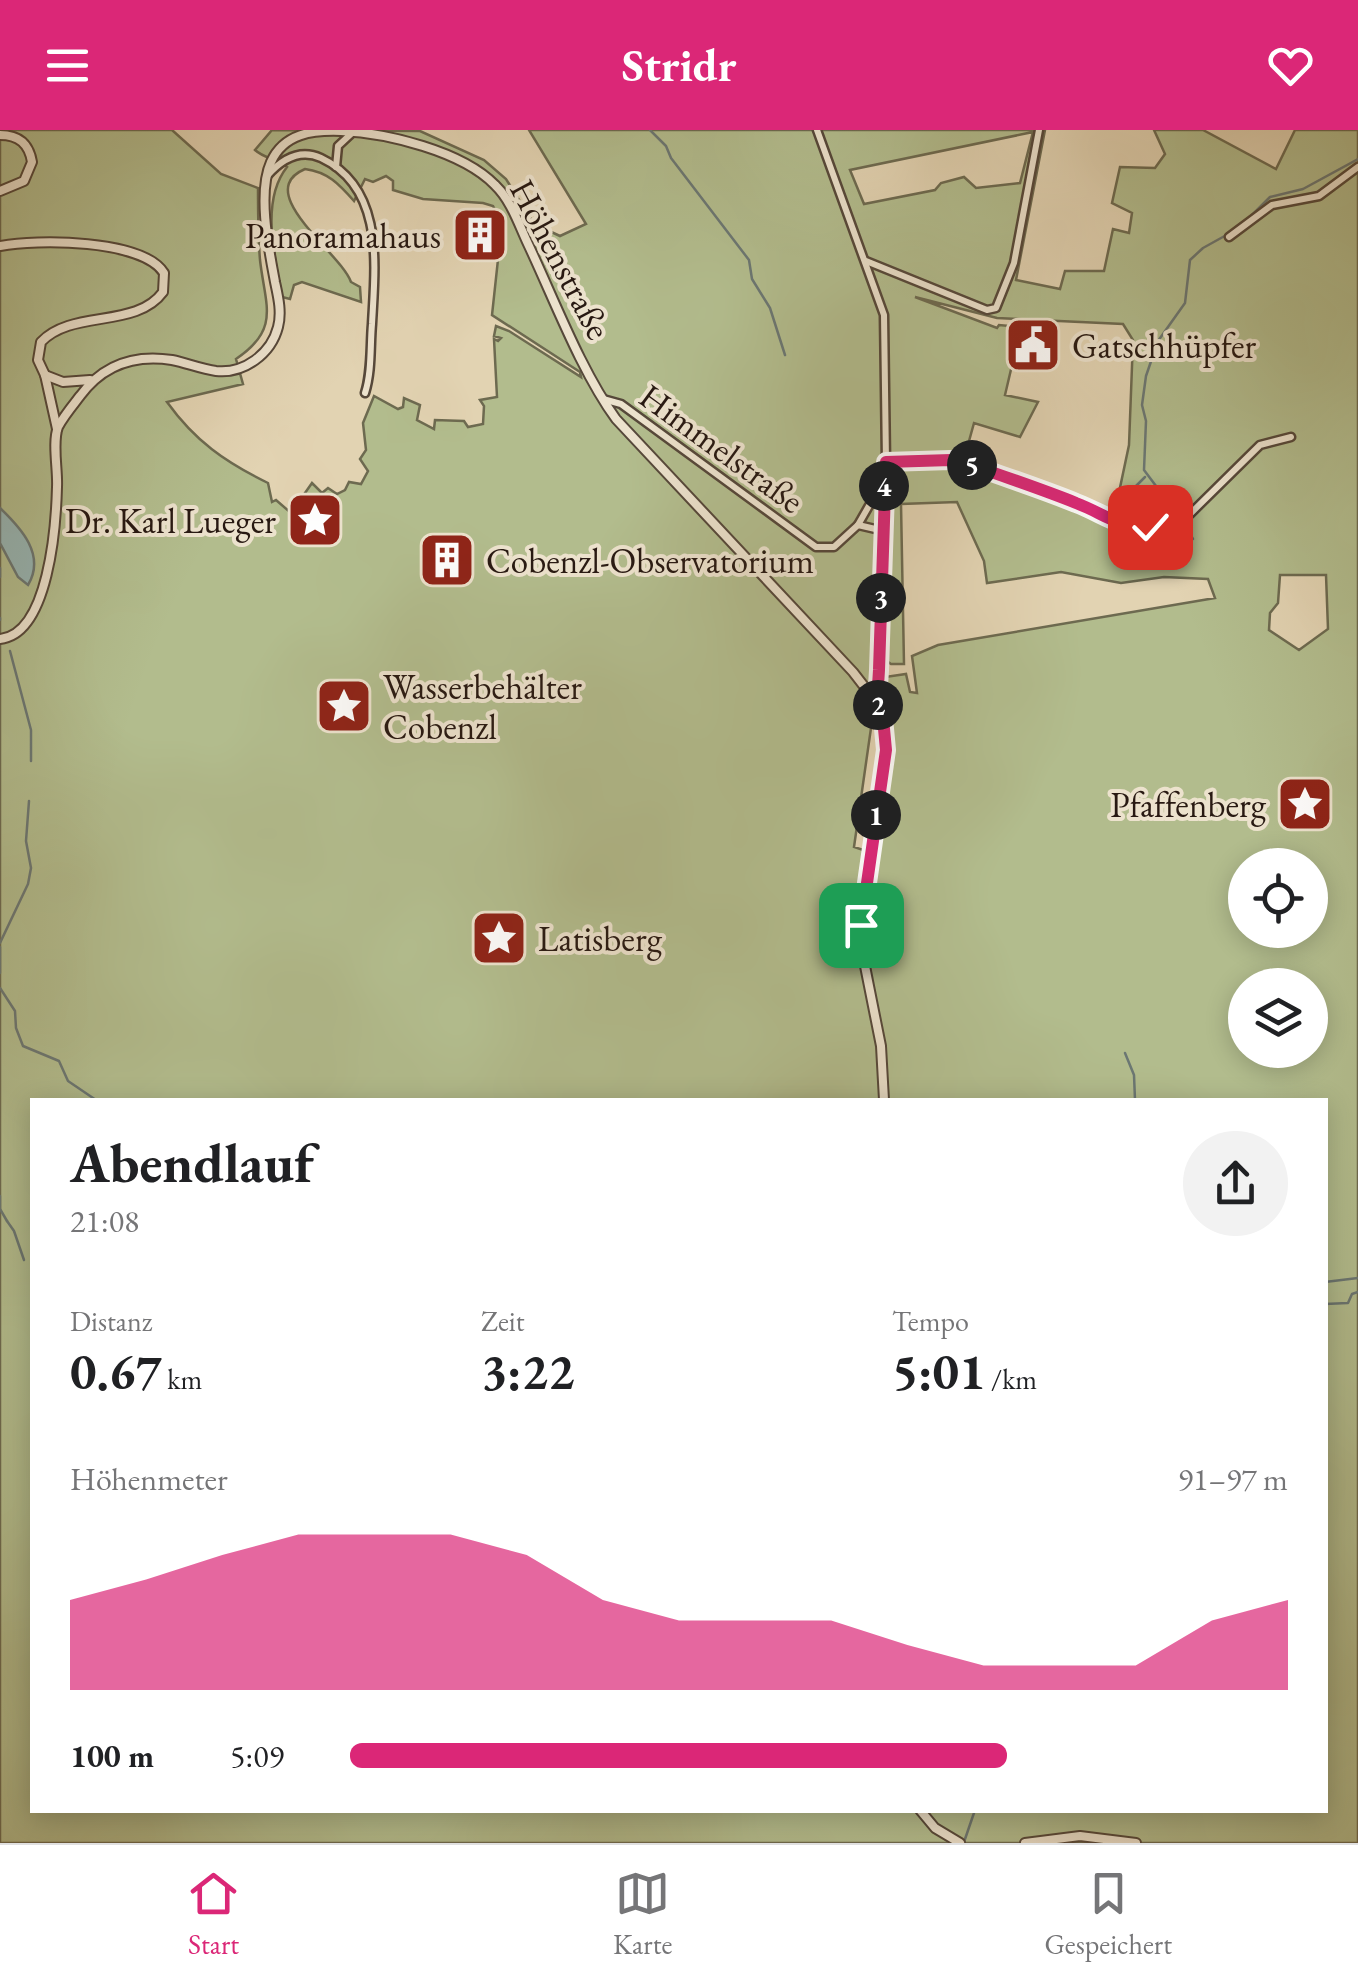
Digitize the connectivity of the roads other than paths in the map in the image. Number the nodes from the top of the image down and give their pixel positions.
1 (817, 130) edge
2 (1039, 130) edge
3 (353, 132) edge
4 (0, 135) edge
5 (336, 168) junction
6 (1358, 168) edge
7 (266, 178) junction
8 (0, 192) edge
9 (1230, 237) dead end
10 (0, 246) edge
11 (866, 261) junction
12 (46, 375) junction
13 (90, 380) junction
14 (365, 392) dead end
15 (603, 399) junction
16 (57, 428) junction
17 (1290, 437) dead end
18 (886, 462) junction
19 (884, 477) junction
20 (858, 525) junction
21 (884, 531) junction
22 (0, 638) edge
23 (871, 694) junction
24 (884, 1098) edge
25 (923, 1813) edge
26 (960, 1843) edge
27 (1025, 1843) edge
28 (1136, 1843) edge

1 - 11 street
2 - 11 street
3 - 5 street
3 - 7 street, Höhenstraße
3 - 15 street, Höhenstraße
4 - 8 street
5 - 7 street
5 - 14 street
6 - 9 street
7 - 13 street
10 - 12 street
11 - 18 street
12 - 13 street
12 - 16 street
13 - 16 street
15 - 20 street, Himmelstraße
15 - 23 street, Höhenstraße
16 - 22 street
17 - 18 street
18 - 19 street
19 - 20 street
19 - 21 street
20 - 21 street
21 - 23 street
23 - 24 street, Höhenstraße
25 - 26 street
27 - 28 street

